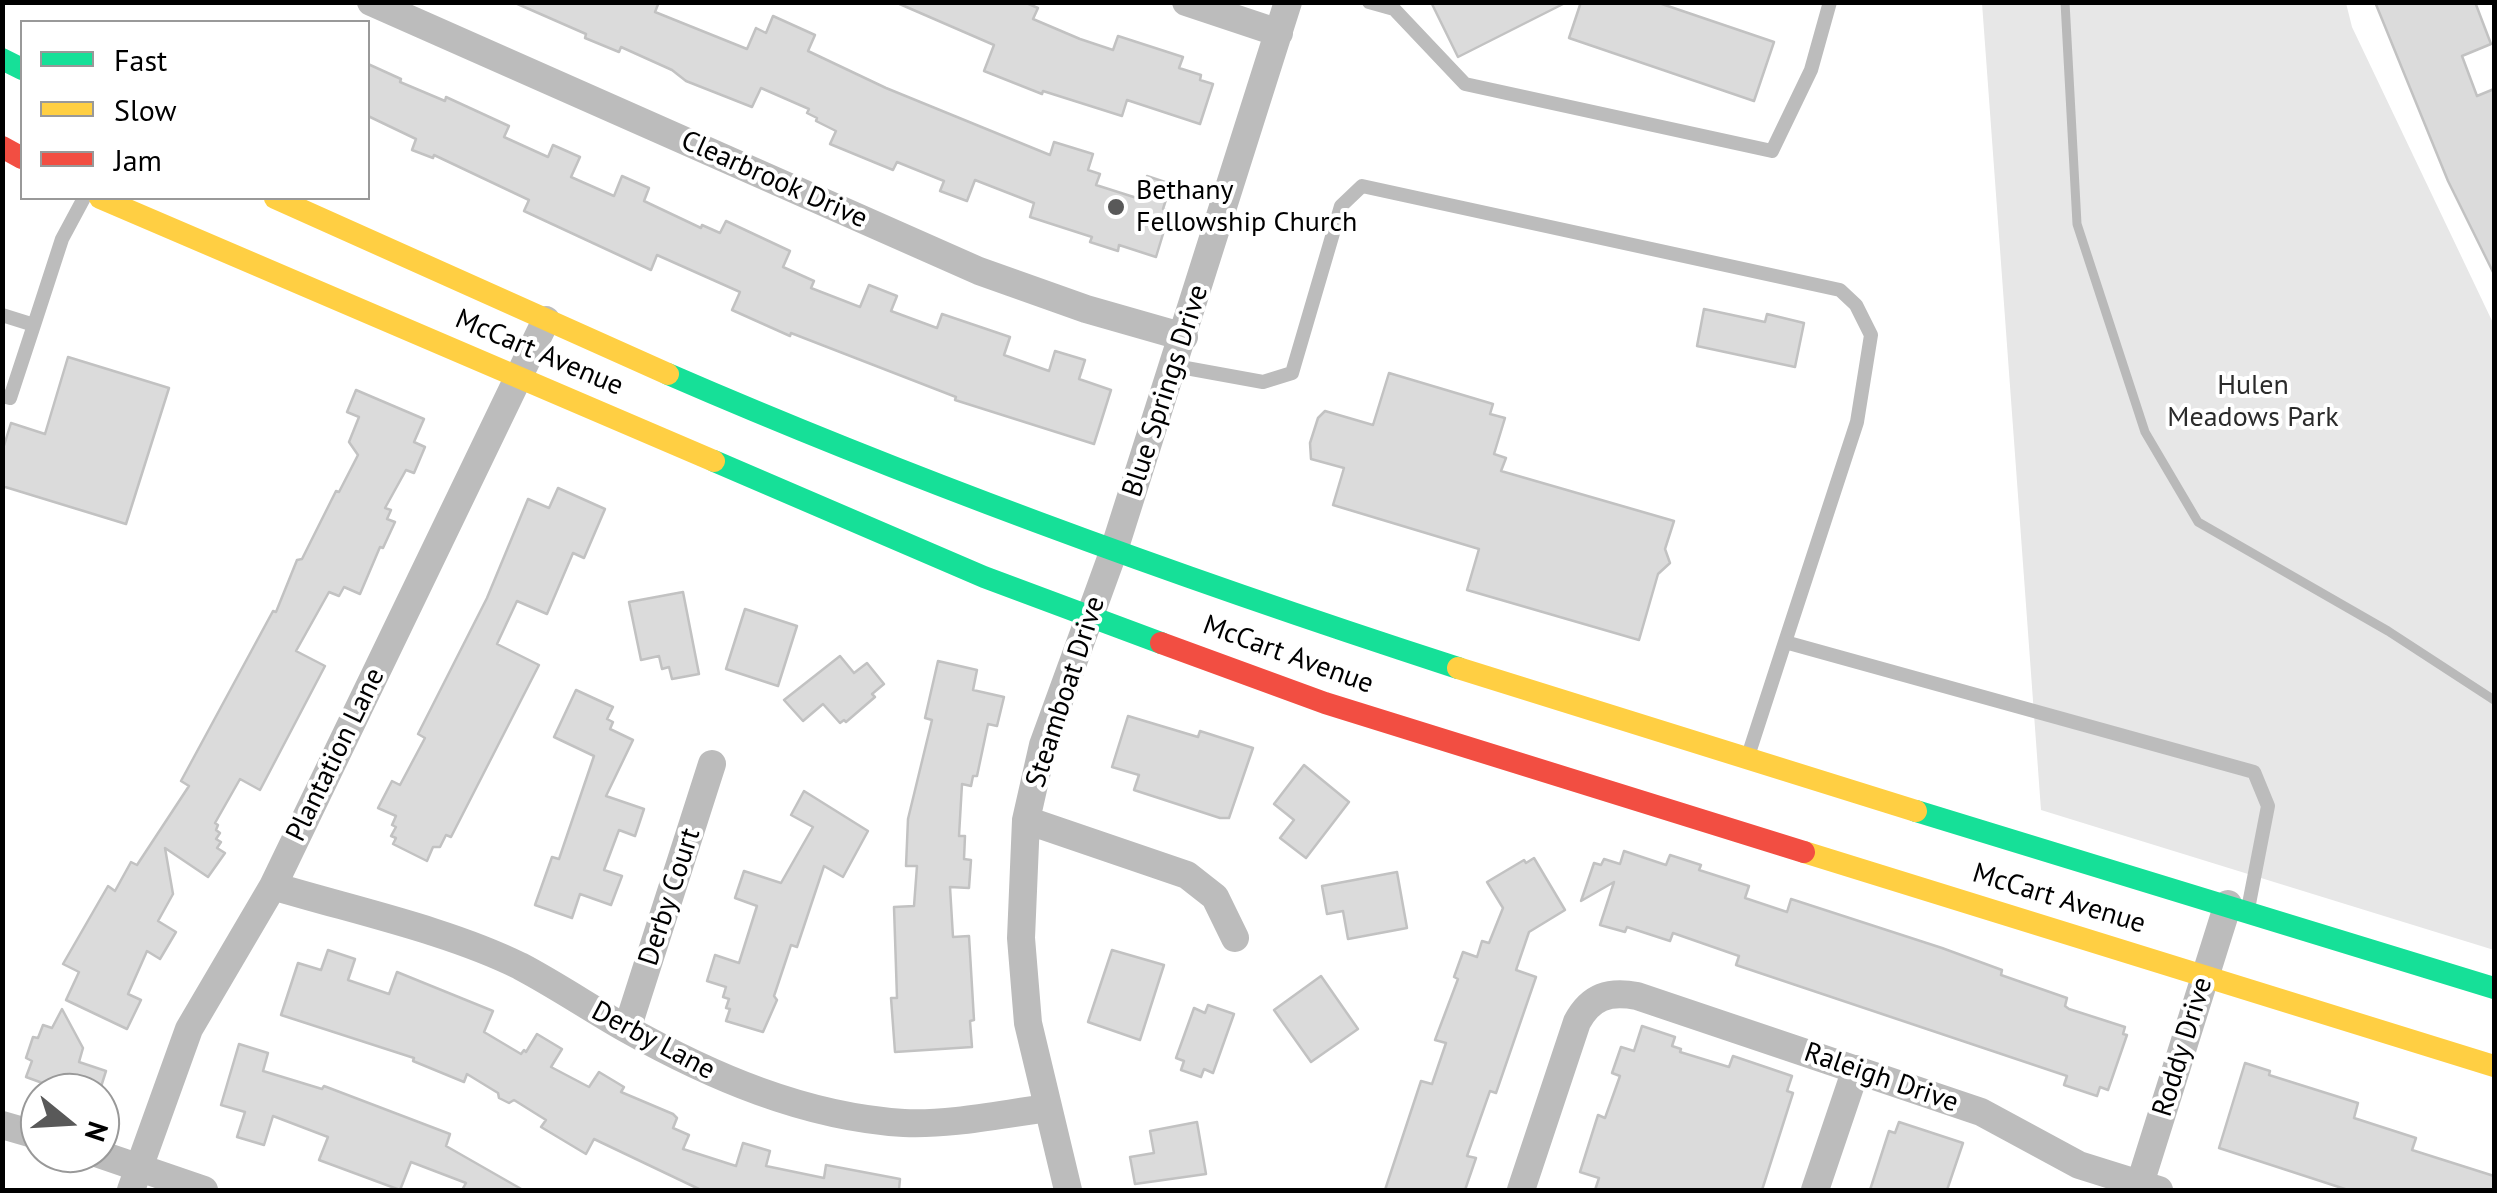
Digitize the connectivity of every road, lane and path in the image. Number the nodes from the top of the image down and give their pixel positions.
1 (372, 2) edge
2 (1186, 2) edge
3 (1288, 2) edge
4 (1369, 2) edge
5 (1830, 2) edge
6 (1279, 33) junction
7 (83, 200) edge
8 (105, 200) edge
9 (279, 200) edge
10 (2, 315) edge
11 (546, 320) junction
12 (34, 324) junction
13 (1184, 337) junction
14 (1175, 366) junction
15 (519, 377) junction
16 (2, 396) edge
17 (1114, 550) junction
18 (1091, 616) junction
19 (1785, 642) junction
20 (1748, 758) junction
21 (712, 764) dead end
22 (1026, 820) junction
23 (273, 886) junction
24 (2238, 907) junction
25 (1235, 938) dead end
26 (2206, 976) junction
27 (2494, 988) edge
28 (627, 1029) junction
29 (2494, 1066) edge
30 (1856, 1069) junction
31 (1048, 1108) junction
32 (135, 1178) edge
33 (2146, 1189) edge
34 (204, 1190) edge
35 (1068, 1190) edge
36 (1521, 1190) edge
37 (1816, 1190) edge

1 - 13 street, Clearbrook Drive
2 - 6 street
3 - 6 street, Blue Springs Drive
4 - 5 lane
6 - 13 street, Blue Springs Drive
7 - 12 lane
8 - 15 main road, McCart Avenue
9 - 11 main road, McCart Avenue
10 - 12 lane
11 - 15 street, Plantation Lane
11 - 17 main road, McCart Avenue
12 - 16 lane
13 - 14 street, Blue Springs Drive
14 - 17 street, Blue Springs Drive
14 - 19 lane
15 - 18 main road, McCart Avenue
15 - 23 street, Plantation Lane
17 - 18 street, Steamboat Drive
17 - 20 main road, McCart Avenue
18 - 22 street, Steamboat Drive
18 - 26 main road, McCart Avenue
19 - 20 lane
19 - 24 lane
20 - 24 main road, McCart Avenue
21 - 28 street, Derby Court
22 - 25 street
22 - 31 street, Steamboat Drive
23 - 28 street, Derby Lane
23 - 32 street, Plantation Lane
24 - 26 street, Roddy Drive
24 - 27 main road, McCart Avenue
26 - 29 main road, McCart Avenue
26 - 33 street, Roddy Drive
28 - 31 street, Derby Lane
30 - 33 street, Raleigh Drive
30 - 36 street, Raleigh Drive
30 - 37 street
31 - 35 street, Steamboat Drive
32 - 34 street

